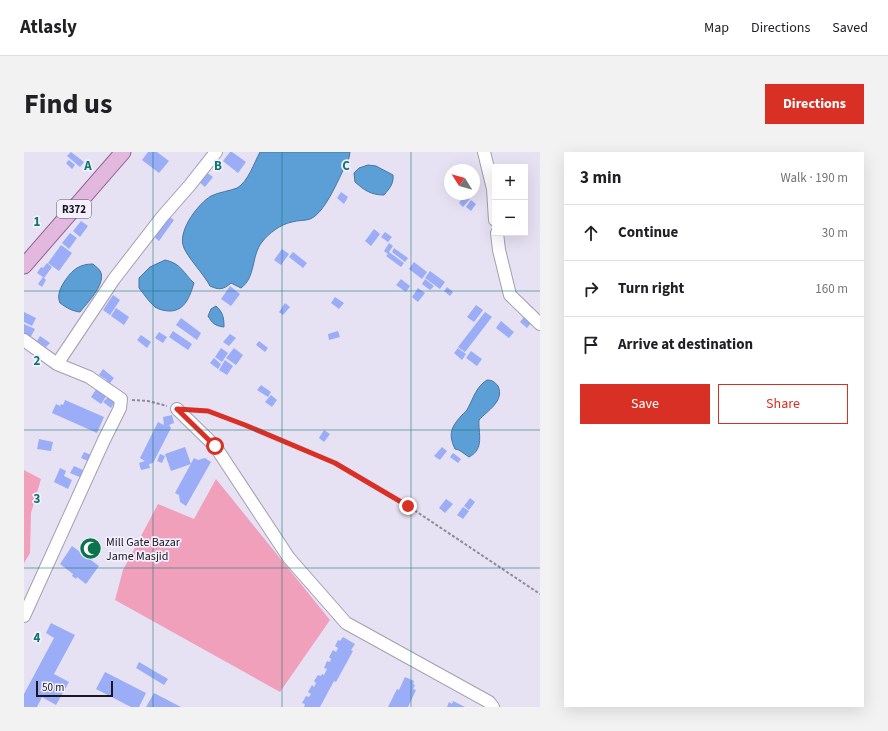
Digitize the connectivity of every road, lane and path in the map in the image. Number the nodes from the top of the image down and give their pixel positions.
1 (123, 152) edge
2 (216, 152) edge
3 (484, 152) edge
4 (494, 200) edge
5 (497, 236) edge
6 (24, 266) edge
7 (540, 324) edge
8 (24, 340) edge
9 (57, 364) junction
10 (121, 399) junction
11 (177, 409) junction
12 (540, 594) edge
13 (24, 616) edge
14 (493, 707) edge

1 - 6 main road, R372
2 - 9 street
3 - 4 street
5 - 7 street
8 - 9 street
9 - 10 street
10 - 11 path
10 - 13 street
11 - 12 path
11 - 14 street

